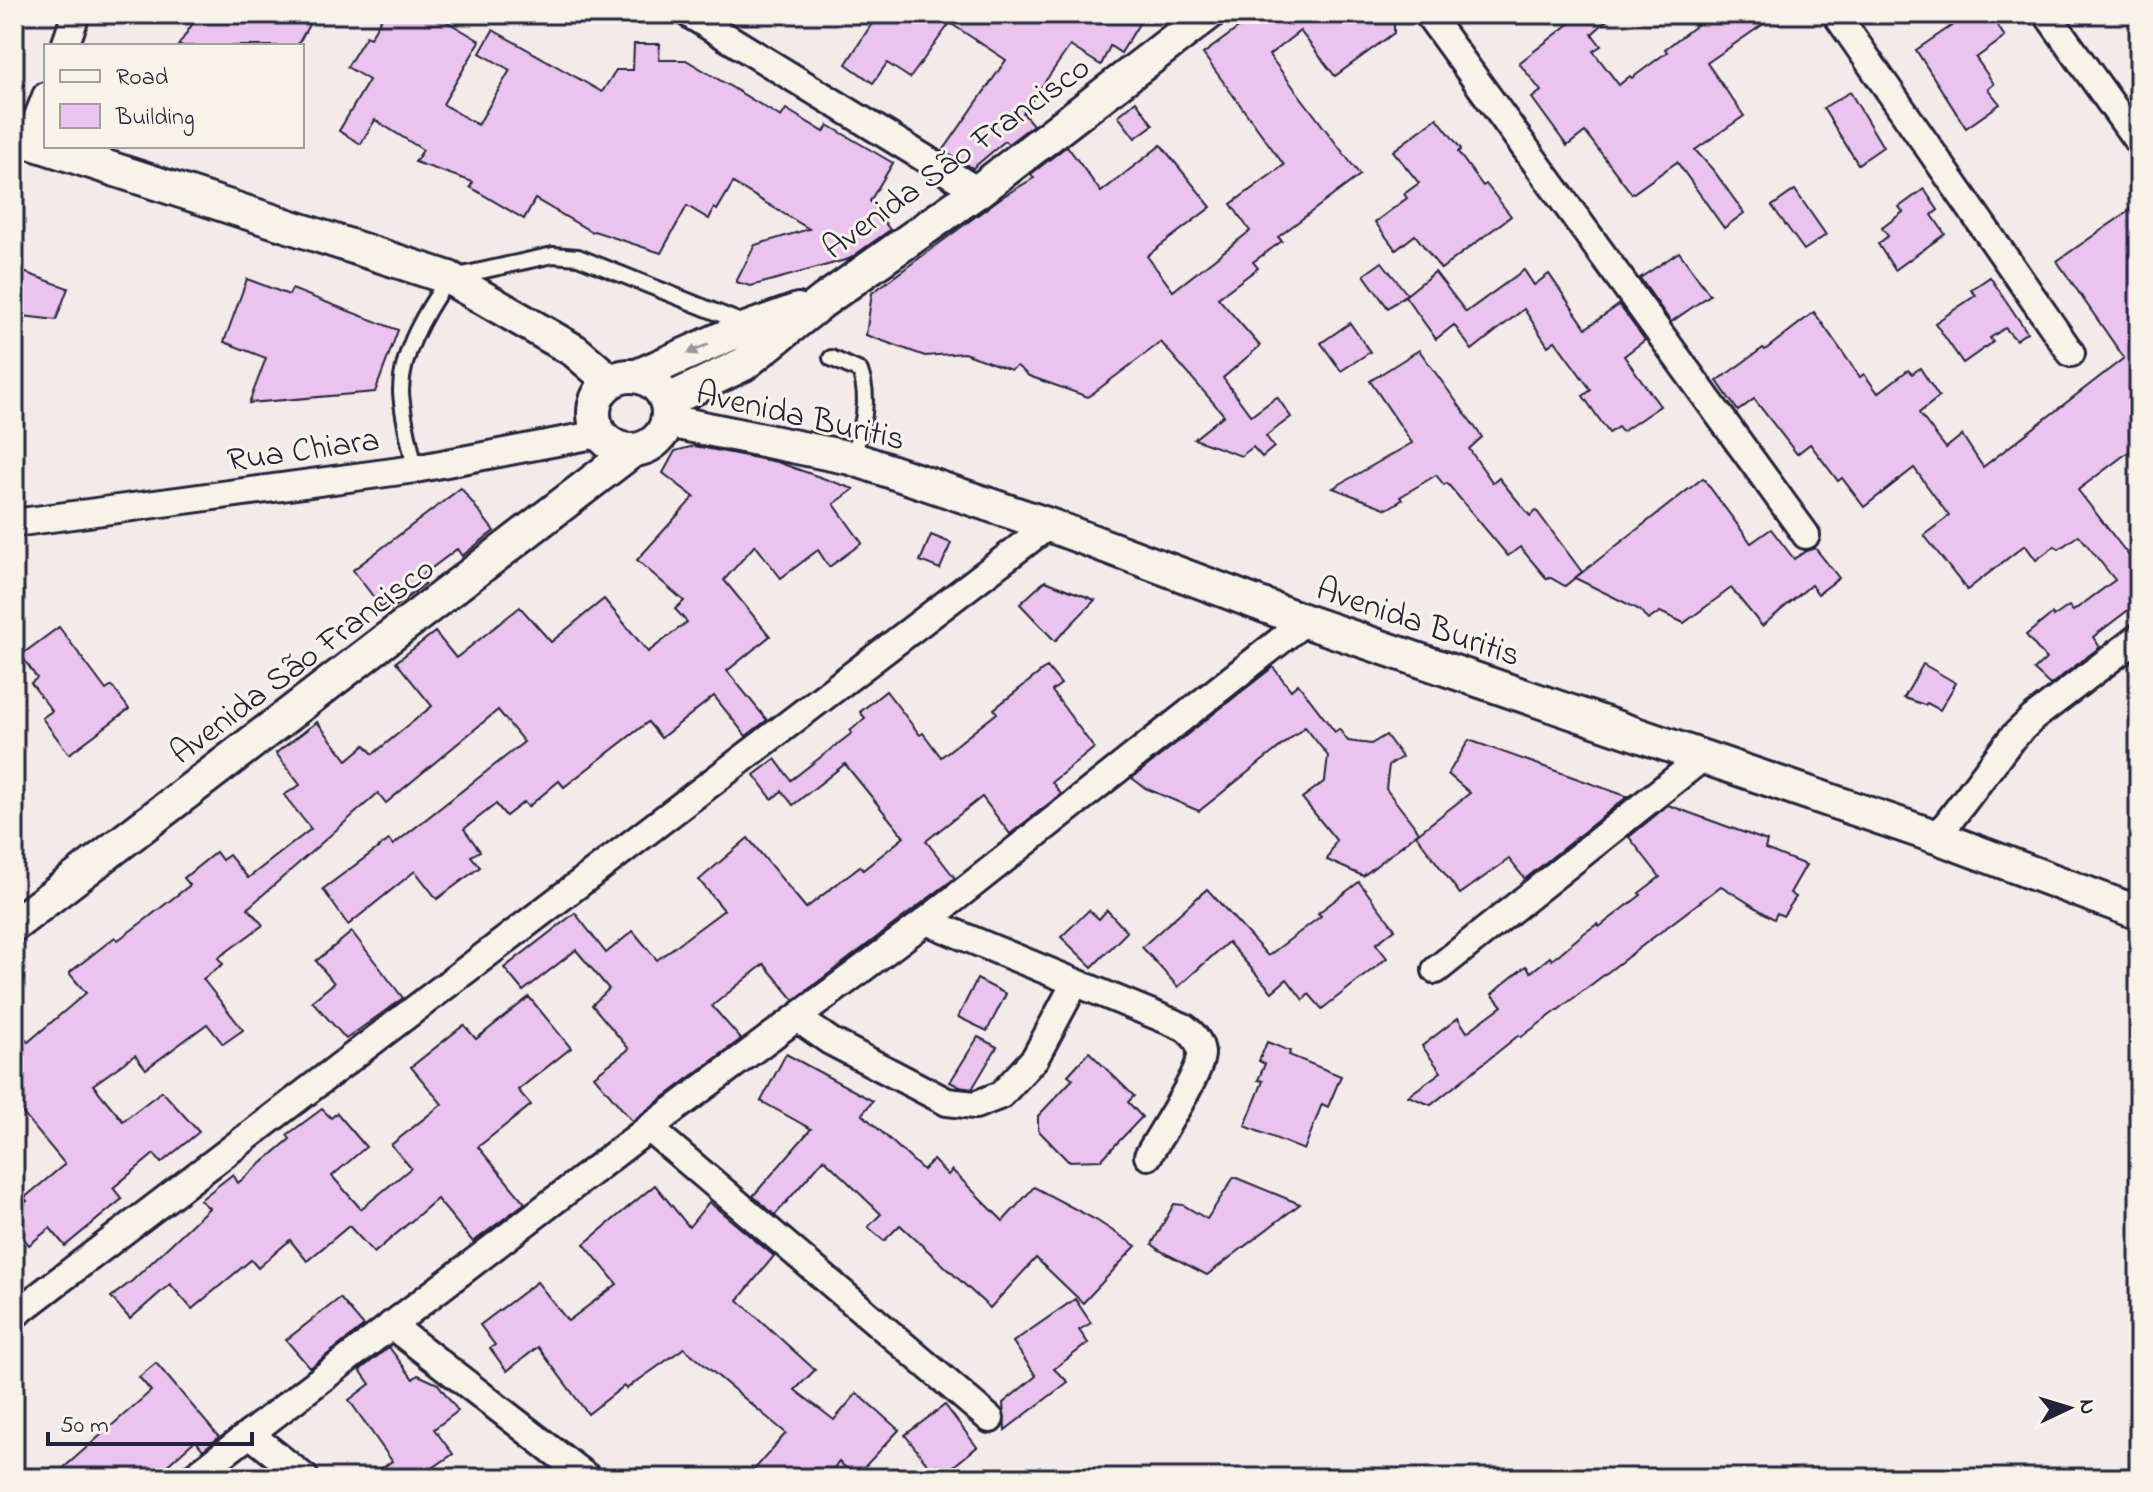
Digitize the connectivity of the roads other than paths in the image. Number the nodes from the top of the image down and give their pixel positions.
1 (76, 14) edge
2 (689, 14) edge
3 (1208, 14) edge
4 (1428, 14) edge
5 (1836, 14) edge
6 (2047, 14) edge
7 (66, 44) edge
8 (44, 100) edge
9 (21, 140) edge
10 (2139, 143) edge
11 (44, 147) edge
12 (46, 148) edge
13 (978, 191) junction
14 (449, 278) junction
15 (823, 301) junction
16 (752, 327) junction
17 (2071, 353) dead end
18 (831, 358) dead end
19 (624, 379) junction
20 (667, 411) junction
21 (599, 434) junction
22 (632, 451) junction
23 (851, 458) junction
24 (415, 469) junction
25 (14, 523) edge
26 (1049, 525) junction
27 (1806, 535) dead end
28 (1305, 621) junction
29 (2139, 637) edge
30 (1702, 758) junction
31 (1937, 837) junction
32 (2139, 913) edge
33 (926, 921) junction
34 (14, 925) edge
35 (1436, 970) dead end
36 (1075, 983) junction
37 (797, 1018) junction
38 (649, 1128) junction
39 (1148, 1156) dead end
40 (14, 1315) edge
41 (391, 1325) junction
42 (990, 1419) dead end
43 (250, 1434) junction
44 (192, 1478) edge
45 (305, 1478) edge
46 (588, 1478) edge

1 - 7 street
2 - 13 street
3 - 13 street, Avenida São Francisco
4 - 27 street
5 - 17 street
6 - 10 street
8 - 9 street
9 - 11 street
12 - 14 street
13 - 15 street, Avenida São Francisco
14 - 16 lane
14 - 19 street
14 - 24 lane
15 - 16 street, Avenida São Francisco
15 - 20 street, Avenida São Francisco
16 -> 19 street, Avenida São Francisco
18 - 23 lane
19 - 20 street
19 - 21 street
20 - 22 street
20 - 23 street, Avenida Buritis
21 - 22 street
21 - 24 street, Rua Chiara
22 - 34 street, Avenida São Francisco
23 - 26 street, Avenida Buritis
24 - 25 street, Rua Chiara
26 - 28 street, Avenida Buritis
26 - 40 street
28 - 30 street, Avenida Buritis
28 - 33 street
29 - 31 street
30 - 31 street, Avenida Buritis
30 - 35 street
31 - 32 street, Avenida Buritis
33 - 36 street
33 - 37 street
36 - 37 street
36 - 39 street
37 - 38 street
38 - 41 street
38 - 42 street
41 - 43 street
41 - 46 street
43 - 44 street
43 - 45 street

